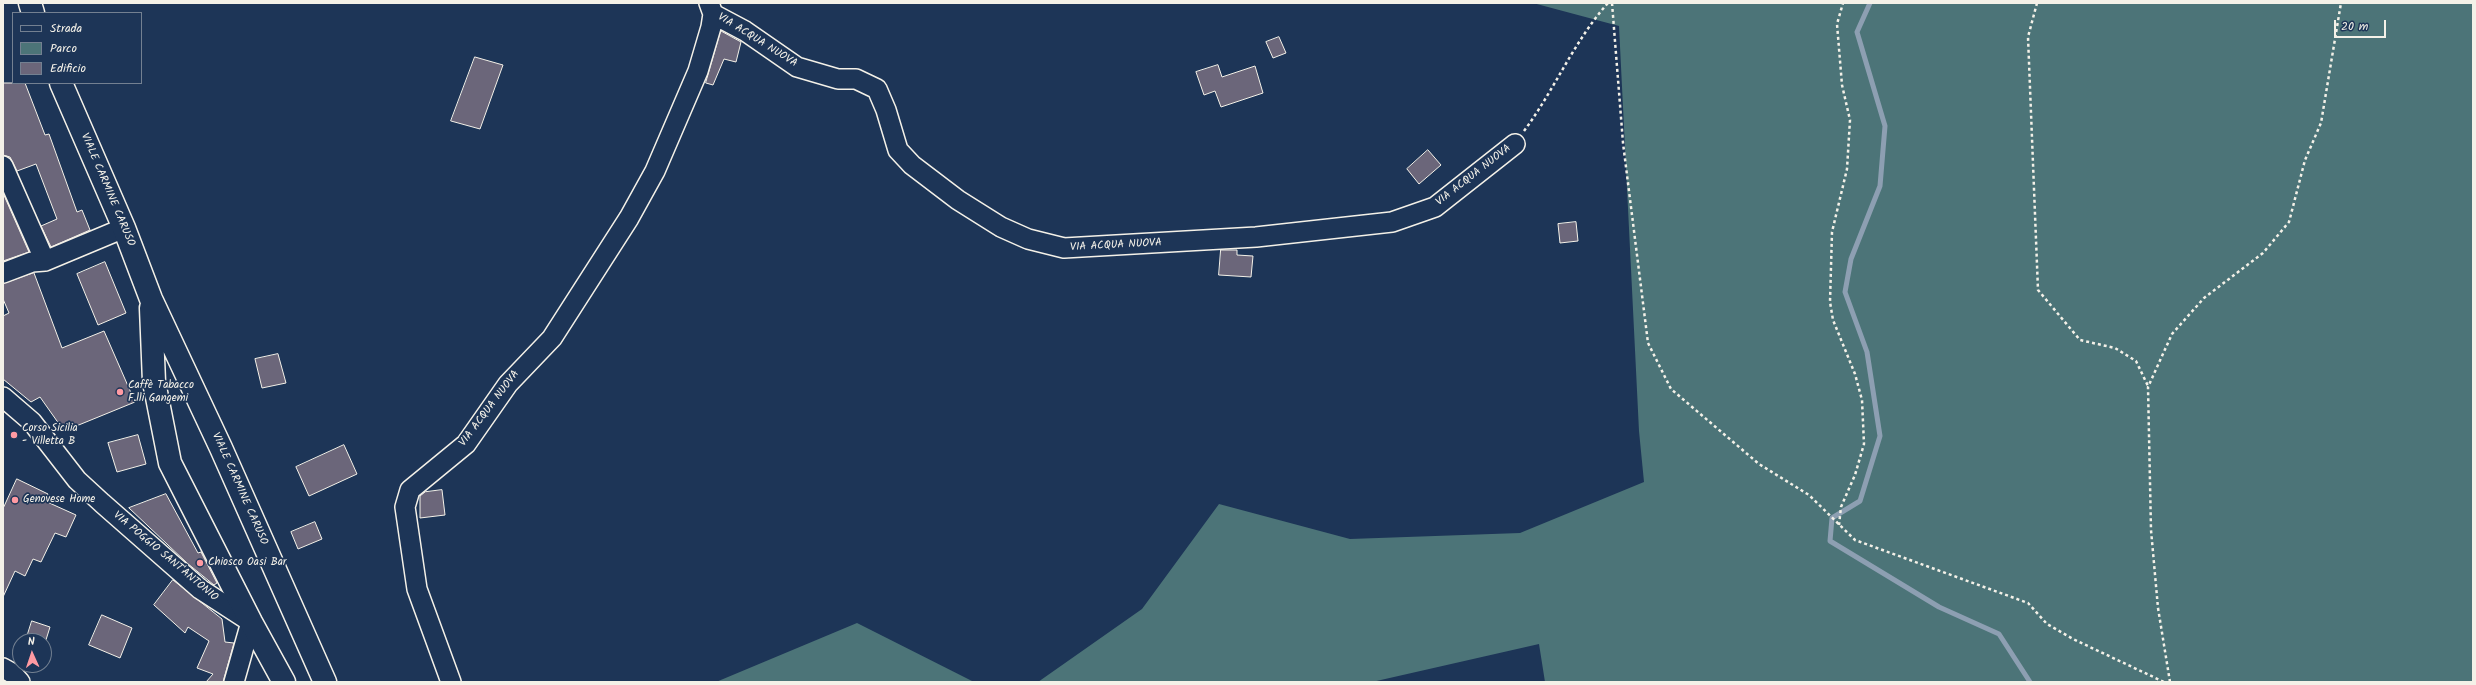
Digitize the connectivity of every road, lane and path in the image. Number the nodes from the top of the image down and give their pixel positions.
1 (1608, 3) edge
2 (1612, 3) edge
3 (1843, 3) edge
4 (2037, 3) edge
5 (2341, 3) edge
6 (711, 9) edge
7 (61, 84) edge
8 (1515, 144) joint
9 (3, 166) edge
10 (124, 228) junction
11 (45, 261) junction
12 (3, 273) edge
13 (151, 299) junction
14 (181, 363) junction
15 (154, 382) junction
16 (2148, 387) junction
17 (3, 397) edge
18 (1839, 526) junction
19 (251, 622) junction
20 (3, 668) edge
21 (20, 682) edge
22 (234, 682) edge
23 (284, 682) edge
24 (325, 682) edge
25 (451, 682) edge
26 (2164, 682) edge
27 (2170, 682) edge

1 - 8 path
2 - 18 path
3 - 18 path
4 - 16 path
5 - 16 path
6 - 8 street, VIA ACQUA NUOVA
6 - 25 street, VIA ACQUA NUOVA
7 - 10 street, VIALE CARMINE CARUSO
9 - 11 street
10 - 11 street
10 - 13 street, VIALE CARMINE CARUSO
11 - 12 street
13 - 14 street, VIALE CARMINE CARUSO
13 - 15 street
14 - 15 street
14 - 24 street, VIALE CARMINE CARUSO
15 - 19 street
16 - 27 path
17 - 19 street, VIA POGGIO SANT'ANTONIO
18 - 26 path
19 - 22 street
19 - 23 street
20 - 21 street

